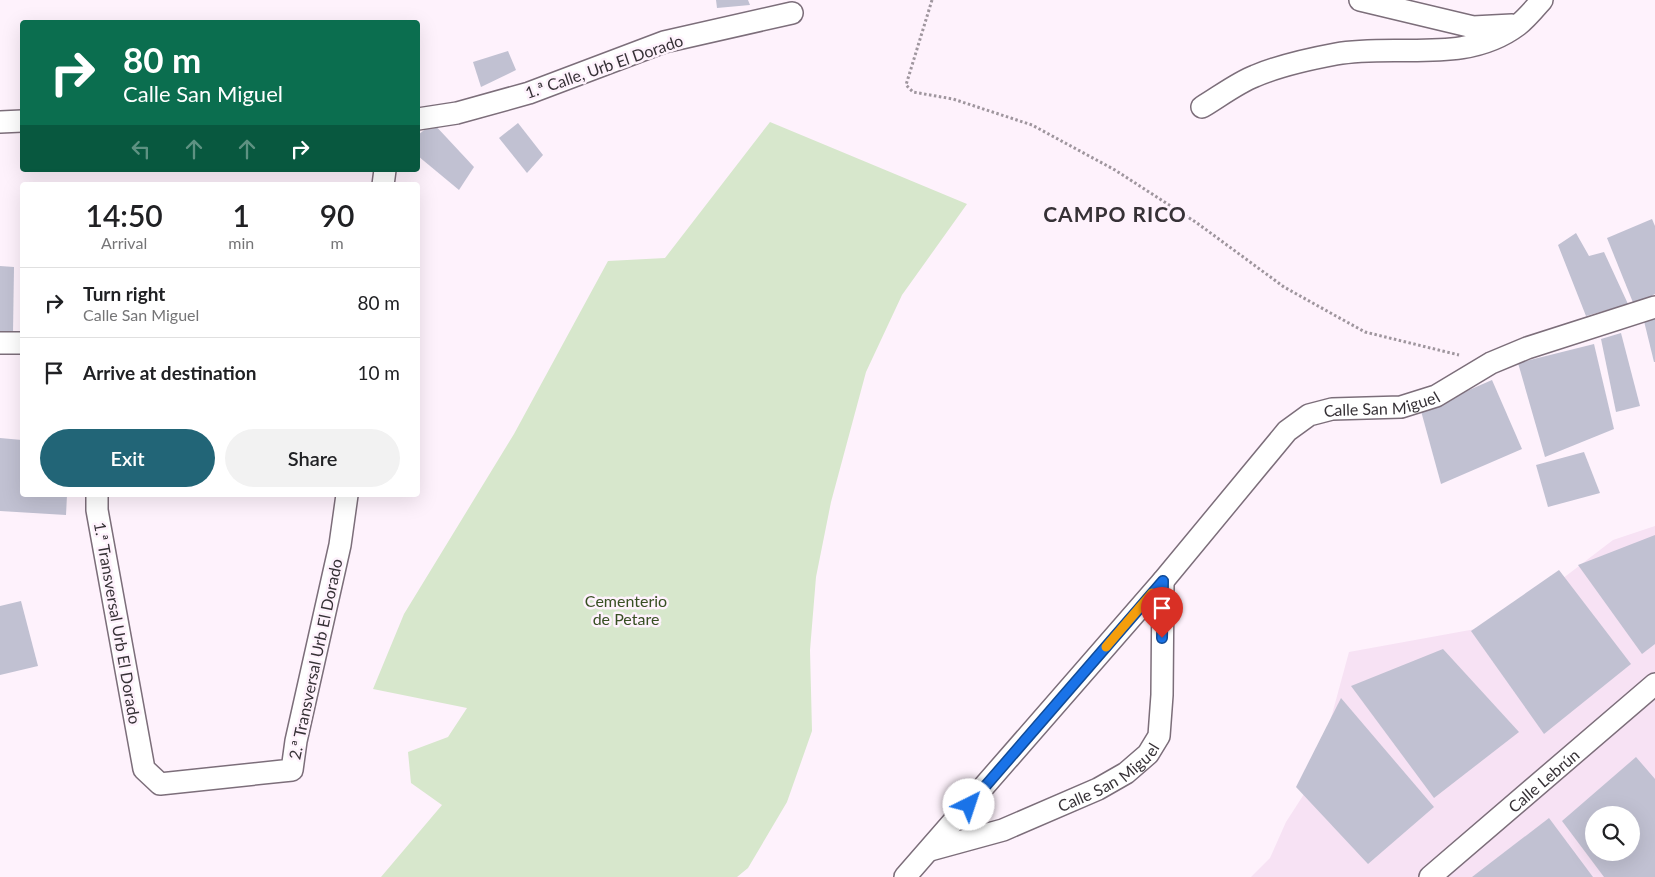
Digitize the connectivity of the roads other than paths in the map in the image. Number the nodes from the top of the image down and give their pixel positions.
1 (1360, 0) edge
2 (1524, 0) edge
3 (1542, 0) edge
4 (792, 13) dead end
5 (1518, 25) junction
6 (1202, 107) dead end
7 (420, 119) edge
8 (20, 121) edge
9 (0, 122) edge
10 (1655, 307) edge
11 (0, 343) edge
12 (20, 343) edge
13 (97, 497) edge
14 (347, 497) edge
15 (1163, 581) junction
16 (1655, 684) edge
17 (140, 751) joint
18 (930, 850) junction
19 (905, 877) edge
20 (1430, 877) edge

1 - 5 street
2 - 5 street
3 - 5 street
4 - 7 street, 1.ª Calle, Urb El Dorado
5 - 6 street
8 - 9 street
10 - 15 street, Calle San Miguel
11 - 12 street
13 - 17 street, 1.ª Transversal Urb El Dorado
14 - 17 street, 2.ª Transversal Urb El Dorado
15 - 18 street, Calle San Miguel
15 - 18 street, Calle San Miguel
16 - 20 street, Calle Lebrún
18 - 19 street, Calle San Miguel

